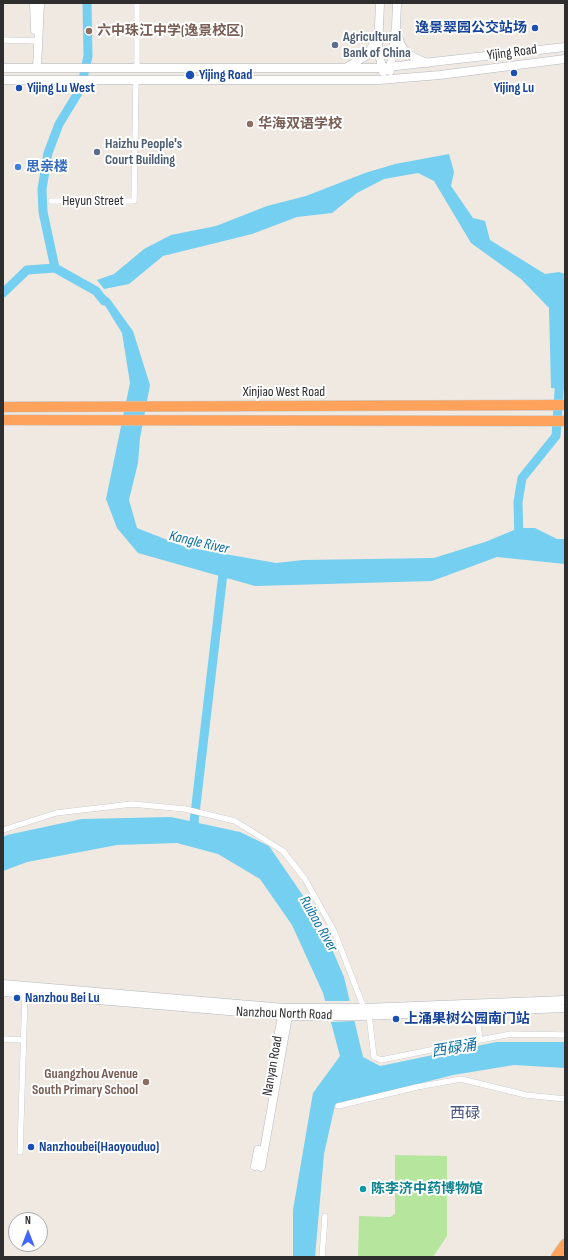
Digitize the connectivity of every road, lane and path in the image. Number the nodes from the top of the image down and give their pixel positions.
1 (34, 3) edge
2 (40, 3) edge
3 (137, 3) edge
4 (380, 3) edge
5 (397, 3) edge
6 (396, 26) junction
7 (378, 36) junction
8 (3, 40) edge
9 (37, 41) junction
10 (565, 47) edge
11 (565, 59) edge
12 (431, 64) junction
13 (3, 68) edge
14 (37, 68) junction
15 (137, 68) junction
16 (381, 68) junction
17 (391, 68) junction
18 (342, 69) junction
19 (432, 76) junction
20 (3, 80) edge
21 (136, 80) junction
22 (387, 80) junction
23 (342, 81) junction
24 (51, 201) dead end
25 (565, 405) edge
26 (3, 406) edge
27 (3, 420) edge
28 (565, 421) edge
29 (3, 830) edge
30 (3, 984) edge
31 (3, 992) edge
32 (25, 994) junction
33 (565, 1000) edge
34 (565, 1008) edge
35 (360, 1011) junction
36 (476, 1011) junction
37 (285, 1013) junction
38 (369, 1015) junction
39 (565, 1035) edge
40 (3, 1039) edge
41 (23, 1040) junction
42 (480, 1040) junction
43 (565, 1099) edge
44 (338, 1106) dead end
45 (20, 1152) dead end
46 (258, 1167) dead end
47 (325, 1216) dead end
48 (565, 1244) edge
49 (322, 1257) edge
50 (556, 1257) edge

1 - 9 main road
2 - 9 main road
3 - 15 street
4 - 7 main road
5 - 6 main road
6 - 12 main road
6 - 17 main road
7 - 16 main road
7 - 18 main road
8 - 9 street
9 - 14 main road
10 - 12 main road, Yijing Road
11 - 19 main road, Yijing Road
12 - 17 main road, Yijing Road
12 - 19 main road
13 - 14 main road, Yijing Road
14 - 15 main road, Yijing Road
15 - 18 main road, Yijing Road
16 - 17 main road, Yijing Road
16 - 18 main road, Yijing Road
16 - 22 main road
17 - 22 main road
18 - 23 main road
19 - 22 main road, Yijing Road
20 - 21 main road, Yijing Road
21 - 23 main road, Yijing Road
21 - 24 street, Heyun Street
22 - 23 main road, Yijing Road
25 - 26 highway, Xinjiao West Road
27 - 28 highway, Xinjiao West Road
29 - 35 street
30 - 37 main road, Nanzhou North Road
31 - 32 main road, Nanzhou North Road
32 - 37 main road, Nanzhou North Road
32 - 41 street
33 - 35 main road, Nanzhou North Road
34 - 36 main road, Nanzhou North Road
35 - 37 main road, Nanzhou North Road
35 - 38 main road, Nanzhou North Road
36 - 38 main road, Nanzhou North Road
36 - 42 street
37 - 46 main road, Nanyan Road
38 - 42 street
39 - 42 street
40 - 41 street
41 - 45 street
43 - 44 street
47 - 49 street
48 - 50 highway

